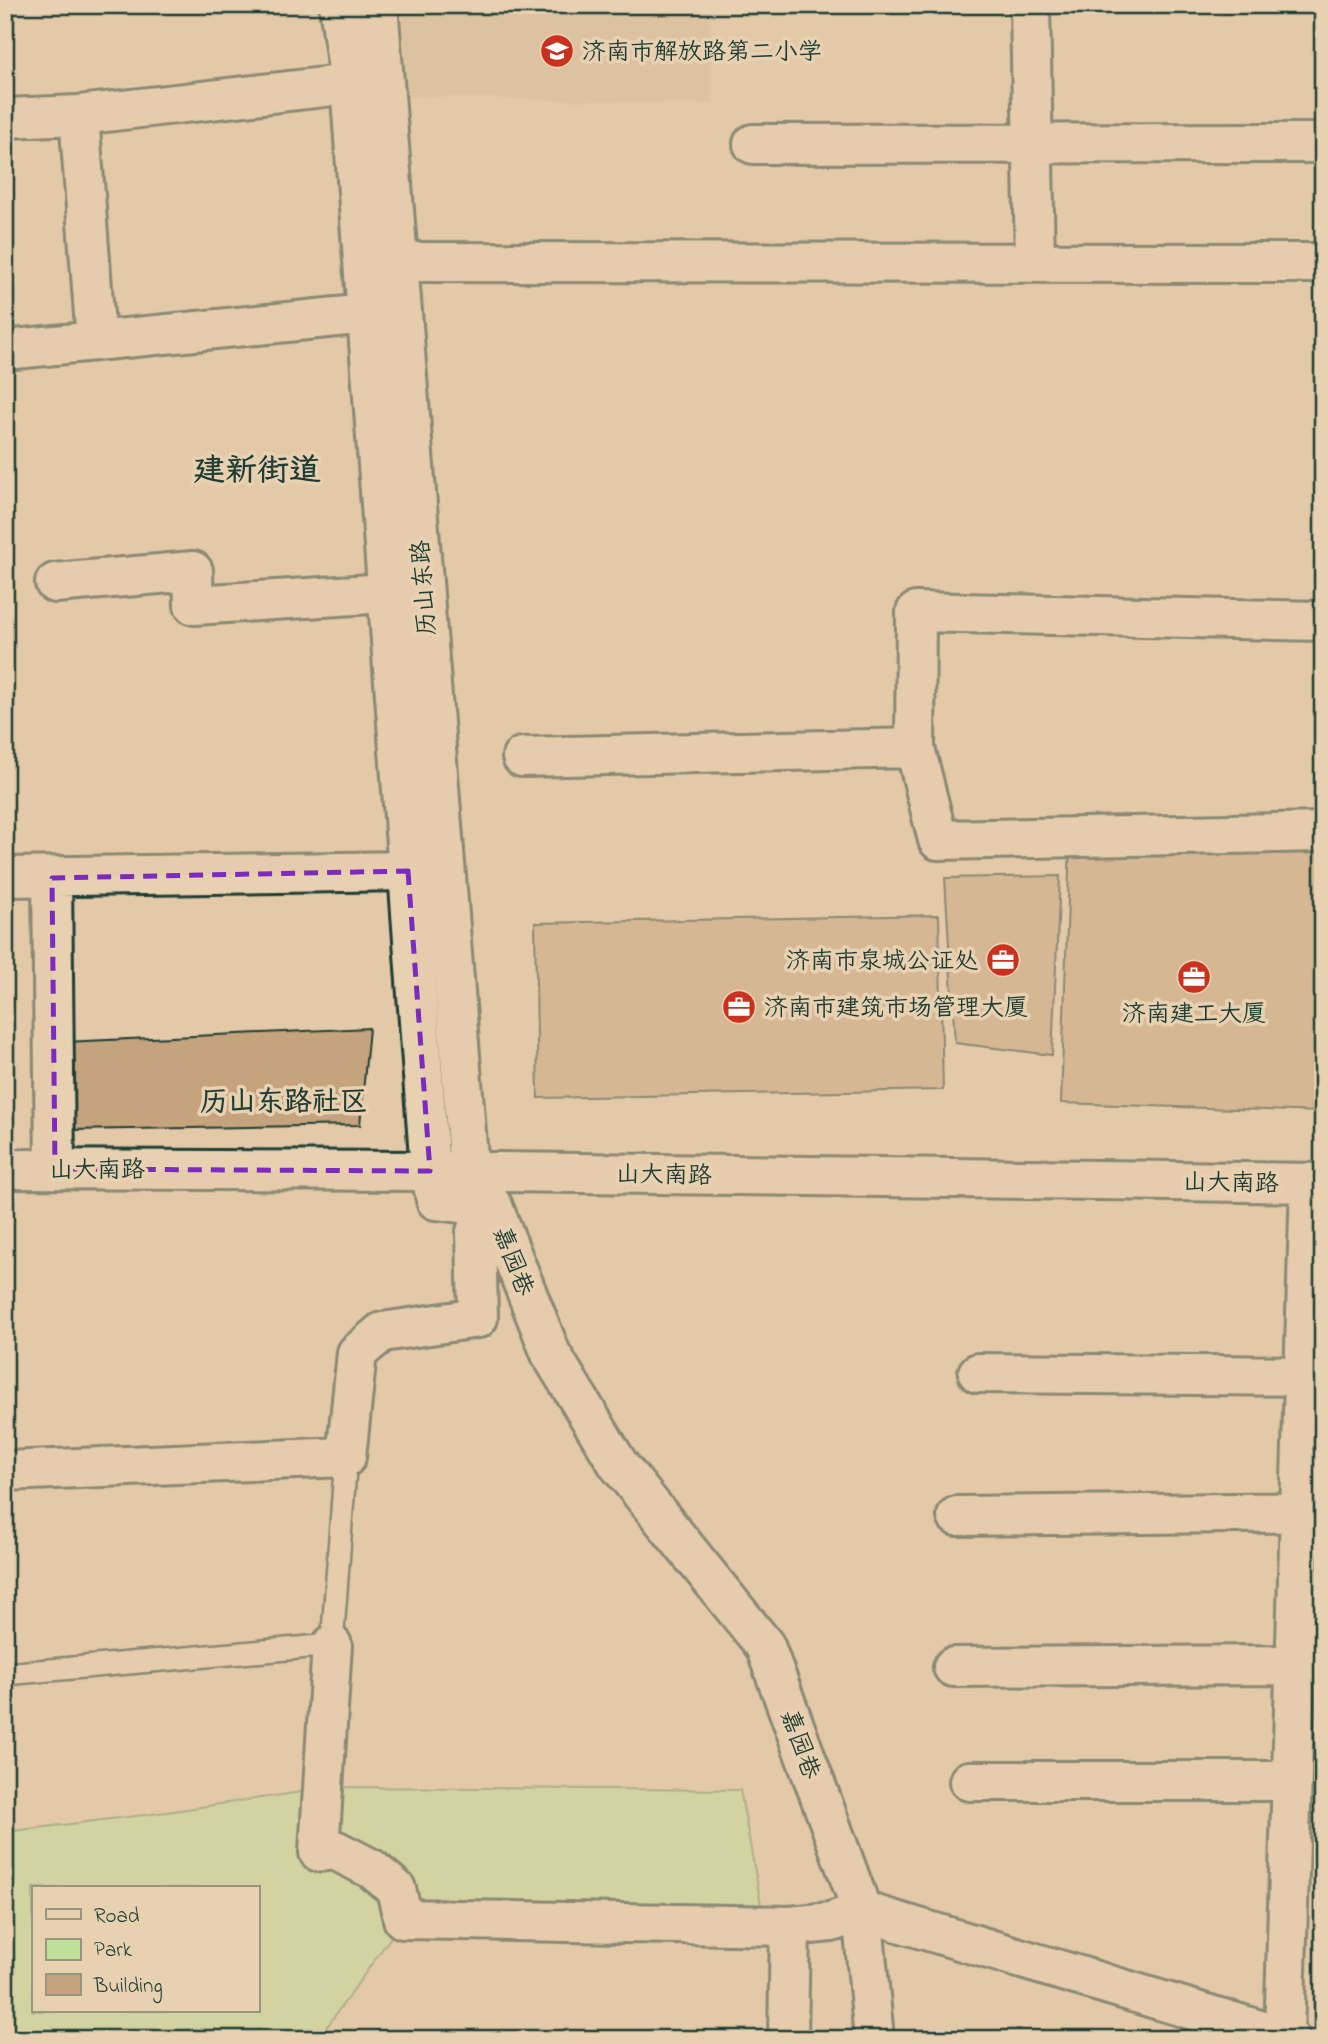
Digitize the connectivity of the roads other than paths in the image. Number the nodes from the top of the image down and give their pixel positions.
1 (340, 5) edge
2 (378, 5) edge
3 (1030, 5) edge
4 (350, 84) junction
5 (79, 115) junction
6 (5, 118) edge
7 (1323, 143) edge
8 (753, 145) dead end
9 (1033, 145) junction
10 (398, 262) junction
11 (1035, 263) junction
12 (1323, 263) edge
13 (367, 314) junction
14 (96, 341) junction
15 (5, 350) edge
16 (55, 583) dead end
17 (387, 593) junction
18 (1323, 621) edge
19 (915, 748) junction
20 (522, 757) dead end
21 (1323, 832) edge
22 (408, 871) junction
23 (5, 877) edge
24 (52, 878) junction
25 (5, 1169) edge
26 (55, 1169) junction
27 (430, 1171) junction
28 (469, 1171) junction
29 (1316, 1183) edge
30 (493, 1207) junction
31 (978, 1373) dead end
32 (1313, 1376) edge
33 (346, 1457) junction
34 (5, 1471) edge
35 (1311, 1513) edge
36 (957, 1516) dead end
37 (1310, 1624) edge
38 (332, 1645) junction
39 (1295, 1665) junction
40 (953, 1667) dead end
41 (5, 1674) edge
42 (1302, 1766) edge
43 (969, 1781) dead end
44 (862, 1911) junction
45 (790, 1926) junction
46 (1287, 2038) edge
47 (788, 2039) edge
48 (874, 2039) edge

1 - 4 street, 历山东路
2 - 10 street, 历山东路
3 - 9 street
4 - 5 street
4 - 13 street, 历山东路
5 - 6 street
5 - 14 street
7 - 9 street
8 - 9 street
9 - 11 street
10 - 11 street
10 - 28 street, 历山东路
11 - 12 street
13 - 14 street
13 - 17 street, 历山东路
14 - 15 street
16 - 17 street
17 - 22 street, 历山东路
18 - 19 street
19 - 20 street
19 - 21 street
22 - 24 street
22 - 27 street, 历山东路
23 - 24 street
24 - 26 street
25 - 26 street, 山大南路
26 - 27 street, 山大南路
27 - 28 street, 山大南路
27 - 30 street, 历山东路
28 - 29 street, 山大南路
28 - 30 street, 嘉园巷
29 - 32 street
30 - 33 street
30 - 44 street, 嘉园巷
31 - 32 street
32 - 35 street
33 - 34 street
33 - 38 lane
35 - 36 street
35 - 37 street
37 - 39 street
38 - 41 lane
38 - 45 street
39 - 40 street
39 - 42 street
42 - 43 street
42 - 46 street
44 - 45 street
44 - 46 street
44 - 48 street, 嘉园巷
45 - 47 street

